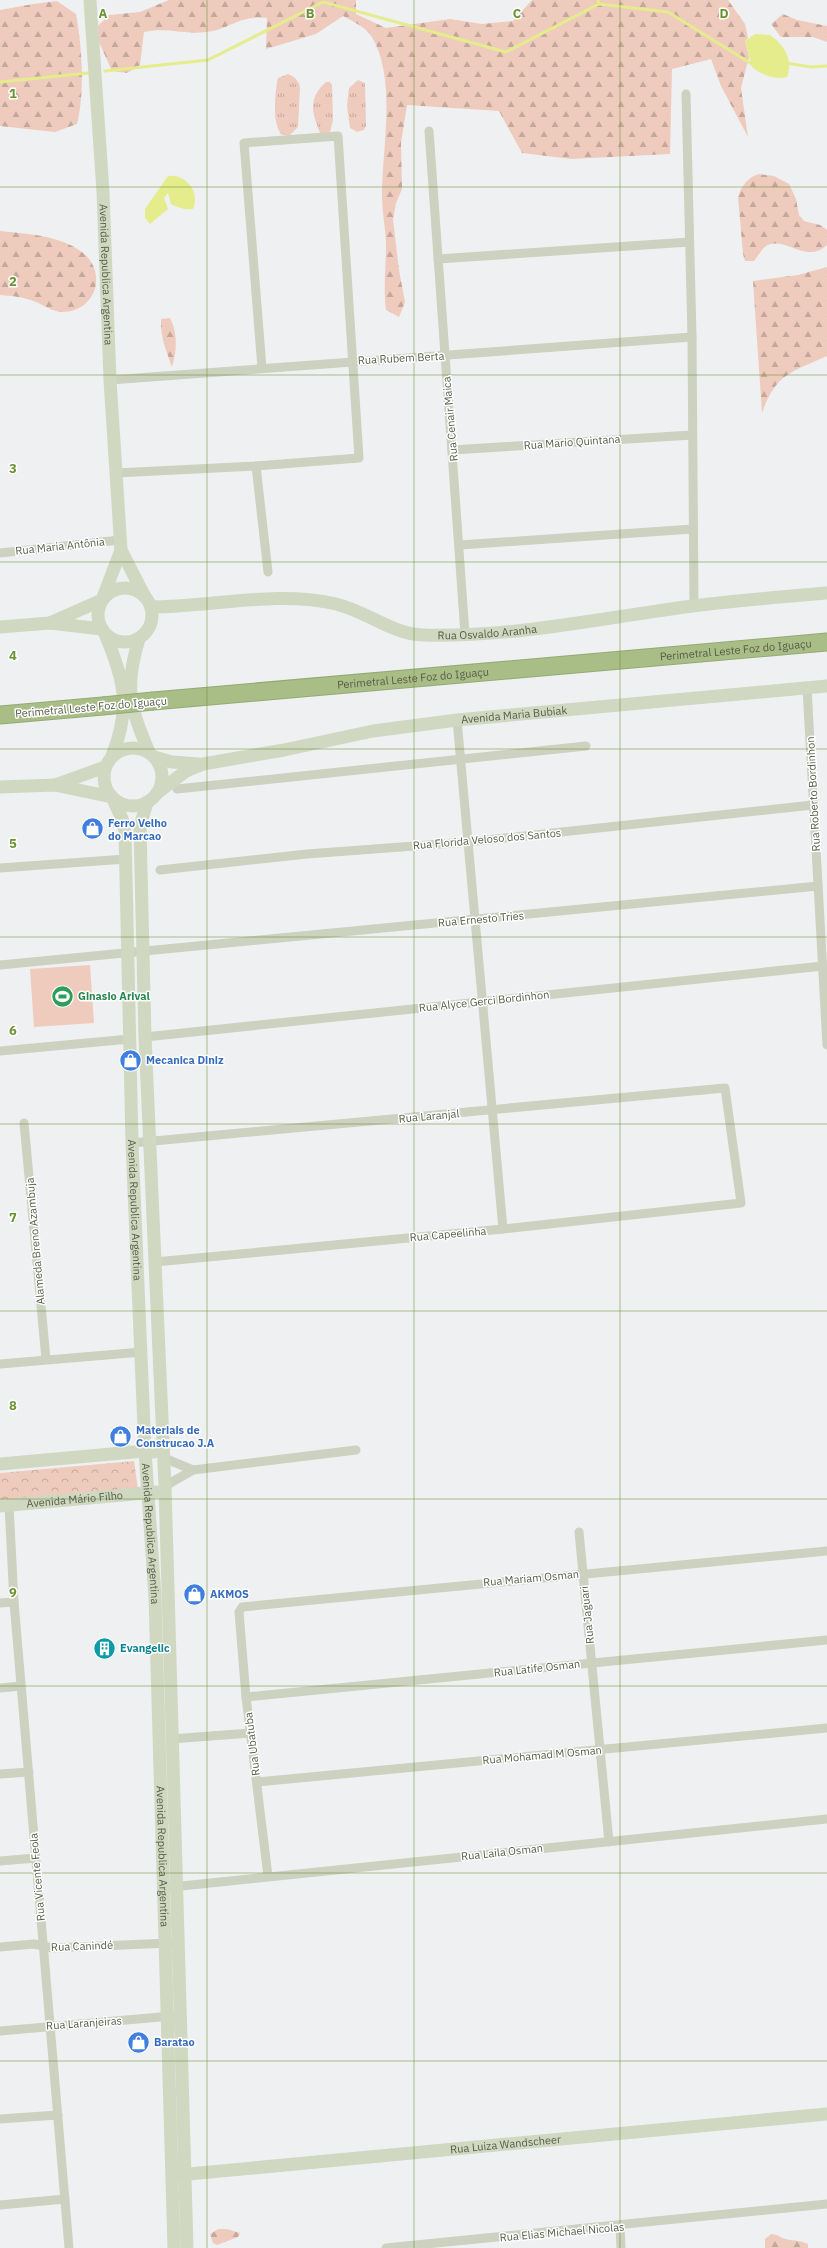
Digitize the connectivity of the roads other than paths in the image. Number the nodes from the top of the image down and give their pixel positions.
1 (90, 0) edge
2 (686, 94) dead end
3 (429, 131) dead end
4 (689, 242) junction
5 (438, 259) junction
6 (692, 337) junction
7 (445, 355) junction
8 (352, 361) junction
9 (262, 368) junction
10 (110, 380) junction
11 (692, 435) junction
12 (452, 450) junction
13 (256, 466) junction
14 (116, 473) junction
15 (692, 529) junction
16 (120, 545) junction
17 (460, 545) junction
18 (0, 553) edge
19 (268, 572) dead end
20 (827, 593) edge
21 (102, 600) junction
22 (148, 602) junction
23 (694, 606) junction
24 (50, 623) junction
25 (0, 627) edge
26 (103, 632) junction
27 (465, 634) junction
28 (139, 639) junction
29 (827, 642) edge
30 (827, 686) edge
31 (807, 688) junction
32 (0, 715) edge
33 (457, 720) junction
34 (586, 746) dead end
35 (151, 755) junction
36 (460, 759) junction
37 (109, 761) junction
38 (203, 764) junction
39 (54, 785) junction
40 (0, 786) edge
41 (177, 789) dead end
42 (112, 797) junction
43 (152, 798) junction
44 (813, 805) junction
45 (468, 842) junction
46 (126, 859) junction
47 (0, 868) edge
48 (160, 870) dead end
49 (818, 886) junction
50 (474, 920) junction
51 (144, 950) junction
52 (128, 952) junction
53 (0, 965) edge
54 (824, 966) junction
55 (482, 1001) junction
56 (145, 1038) junction
57 (130, 1039) junction
58 (827, 1045) edge
59 (0, 1051) edge
60 (492, 1110) junction
61 (24, 1123) dead end
62 (150, 1141) junction
63 (132, 1143) junction
64 (741, 1204) joint
65 (503, 1229) junction
66 (155, 1262) junction
67 (142, 1352) junction
68 (46, 1359) junction
69 (0, 1364) edge
70 (356, 1450) dead end
71 (145, 1451) junction
72 (164, 1458) junction
73 (0, 1464) edge
74 (194, 1470) junction
75 (165, 1486) junction
76 (148, 1493) junction
77 (5, 1506) edge
78 (579, 1532) dead end
79 (827, 1551) edge
80 (583, 1573) junction
81 (14, 1602) junction
82 (0, 1603) edge
83 (239, 1612) joint
84 (827, 1640) edge
85 (592, 1663) junction
86 (21, 1686) junction
87 (0, 1688) edge
88 (246, 1697) junction
89 (827, 1728) edge
90 (250, 1733) junction
91 (171, 1739) junction
92 (600, 1749) junction
93 (29, 1772) junction
94 (0, 1774) edge
95 (257, 1782) junction
96 (827, 1819) edge
97 (610, 1842) junction
98 (36, 1858) junction
99 (0, 1861) edge
100 (268, 1876) junction
101 (170, 1887) junction
102 (164, 1943) junction
103 (43, 1946) junction
104 (0, 1947) edge
105 (179, 1951) junction
106 (180, 2008) junction
107 (167, 2017) junction
108 (49, 2026) junction
109 (0, 2031) edge
110 (58, 2114) junction
111 (827, 2114) edge
112 (0, 2119) edge
113 (171, 2175) junction
114 (185, 2175) junction
115 (65, 2199) junction
116 (827, 2204) edge
117 (0, 2205) edge
118 (620, 2226) junction
119 (69, 2248) edge
120 (174, 2248) edge
121 (187, 2248) edge
122 (386, 2248) edge
123 (621, 2248) edge

1 - 10 street, Avenida Republica Argentina
2 - 4 street
3 - 5 street, Rua Cenair Maica
4 - 5 street
4 - 6 street
5 - 7 street, Rua Cenair Maica
6 - 7 street, Rua Rubem Berta
6 - 11 street
7 - 8 street, Rua Rubem Berta
7 - 12 street, Rua Cenair Maica
8 - 9 street, Rua Rubem Berta
8 - 9 street
8 - 13 street
9 - 10 street, Rua Rubem Berta
10 - 14 street, Avenida Republica Argentina
11 - 12 street, Rua Mario Quintana
11 - 15 street
12 - 17 street, Rua Cenair Maica
13 - 14 street
13 - 19 street
14 - 16 street, Avenida Republica Argentina
15 - 17 street
15 - 23 street
16 - 18 street, Rua Maria Antônia
16 - 21 street, Avenida Republica Argentina
16 - 22 street, Avenida Republica Argentina
17 - 27 street, Rua Cenair Maica
20 - 23 street, Rua Osvaldo Aranha
21 - 22 street
21 - 24 street
21 - 26 street
22 - 27 street, Rua Osvaldo Aranha
22 - 28 street
23 - 27 street, Rua Osvaldo Aranha
24 - 25 street
24 - 26 street
26 - 28 street
26 - 37 street
28 - 35 street
29 - 32 highway, Perimetral Leste Foz do Iguaçu, bridge
30 - 31 street, Avenida Maria Bubiak
31 - 33 street, Avenida Maria Bubiak
31 - 44 street, Rua Roberto Bordinhon
33 - 36 street
33 - 38 street, Avenida Maria Bubiak
34 - 36 street
35 - 37 street
35 - 38 street, Avenida Maria Bubiak
35 - 43 street
36 - 41 street
36 - 45 street
37 - 39 street
37 - 42 street
38 - 43 street, Avenida Maria Bubiak
39 - 40 street
39 - 42 street
42 - 43 street
42 - 46 street, Avenida Republica Argentina
43 - 51 street, Avenida Republica Argentina
44 - 45 street, Rua Florida Veloso dos Santos
44 - 49 street, Rua Roberto Bordinhon
45 - 48 street, Rua Florida Veloso dos Santos
45 - 50 street
46 - 47 street
46 - 52 street, Avenida Republica Argentina
49 - 50 street, Rua Ernesto Tries
49 - 54 street, Rua Roberto Bordinhon
50 - 51 street, Rua Ernesto Tries
50 - 55 street
51 - 52 street, Rua Ernesto Tries
51 - 56 street, Avenida Republica Argentina
52 - 53 street, Rua Ernesto Tries
52 - 57 street, Avenida Republica Argentina
54 - 55 street, Rua Alyce Gerci Bordinhon
54 - 58 street, Rua Roberto Bordinhon
55 - 56 street, Rua Alyce Gerci Bordinhon
55 - 60 street
56 - 62 street, Avenida Republica Argentina
57 - 59 street
57 - 63 street, Avenida Republica Argentina
60 - 62 street, Rua Laranjal
60 - 64 street, Rua Laranjal
60 - 65 street
61 - 68 street, Alameda Breno Azambuja
62 - 63 street, Rua Laranjal
62 - 66 street, Avenida Republica Argentina
63 - 67 street, Avenida Republica Argentina
64 - 65 street, Rua Capeelinha
65 - 66 street, Rua Capeelinha
66 - 72 street, Avenida Republica Argentina
67 - 68 street
67 - 71 street, Avenida Republica Argentina
68 - 69 street
70 - 74 street
71 - 72 street
71 - 73 street
71 - 76 street, Avenida Republica Argentina
72 - 74 street
72 - 75 street, Avenida Republica Argentina
74 - 75 street
75 - 76 street, Avenida Mário Filho
75 - 91 street, Avenida Republica Argentina
76 - 77 street, Avenida Mário Filho
76 - 101 street, Avenida Republica Argentina
77 - 81 street, Rua Vicente Feola
78 - 80 street, Rua Jaguari
79 - 80 street, Rua Mariam Osman
80 - 83 street, Rua Mariam Osman
80 - 85 street, Rua Jaguari
81 - 82 street
81 - 86 street, Rua Vicente Feola
83 - 88 street, Rua Ubatuba
84 - 85 street, Rua Latife Osman
85 - 88 street, Rua Latife Osman
85 - 92 street, Rua Jaguari
86 - 87 street
86 - 93 street, Rua Vicente Feola
88 - 90 street, Rua Ubatuba
89 - 92 street, Rua Mohamad M Osman
90 - 91 street
90 - 95 street, Rua Ubatuba
91 - 101 street, Avenida Republica Argentina
92 - 95 street, Rua Mohamad M Osman
92 - 97 street, Rua Jaguari
93 - 94 street
93 - 98 street, Rua Vicente Feola
95 - 100 street, Rua Ubatuba
96 - 97 street, Rua Laila Osman
97 - 100 street, Rua Laila Osman
98 - 99 street
98 - 103 street, Rua Vicente Feola
100 - 101 street, Rua Laila Osman
101 - 102 street, Avenida Republica Argentina
101 - 105 street, Avenida Republica Argentina
102 - 103 street, Rua Canindé
102 - 105 street
102 - 107 street, Avenida Republica Argentina
103 - 104 street, Rua Canindé
103 - 108 street, Rua Vicente Feola
105 - 106 street, Avenida Republica Argentina
106 - 107 street
106 - 114 street, Avenida Republica Argentina
107 - 108 street, Rua Laranjeiras
107 - 113 street, Avenida Republica Argentina
108 - 109 street, Rua Laranjeiras
108 - 110 street, Rua Vicente Feola
110 - 112 street
110 - 115 street, Rua Vicente Feola
111 - 114 street, Rua Luiza Wandscheer
113 - 114 street, Rua Luiza Wandscheer
113 - 120 street, Avenida Republica Argentina
114 - 121 street, Avenida Republica Argentina
115 - 117 street
115 - 119 street, Rua Vicente Feola
116 - 118 street, Rua Elias Michael Nicolas
118 - 122 street, Rua Elias Michael Nicolas
118 - 123 street

